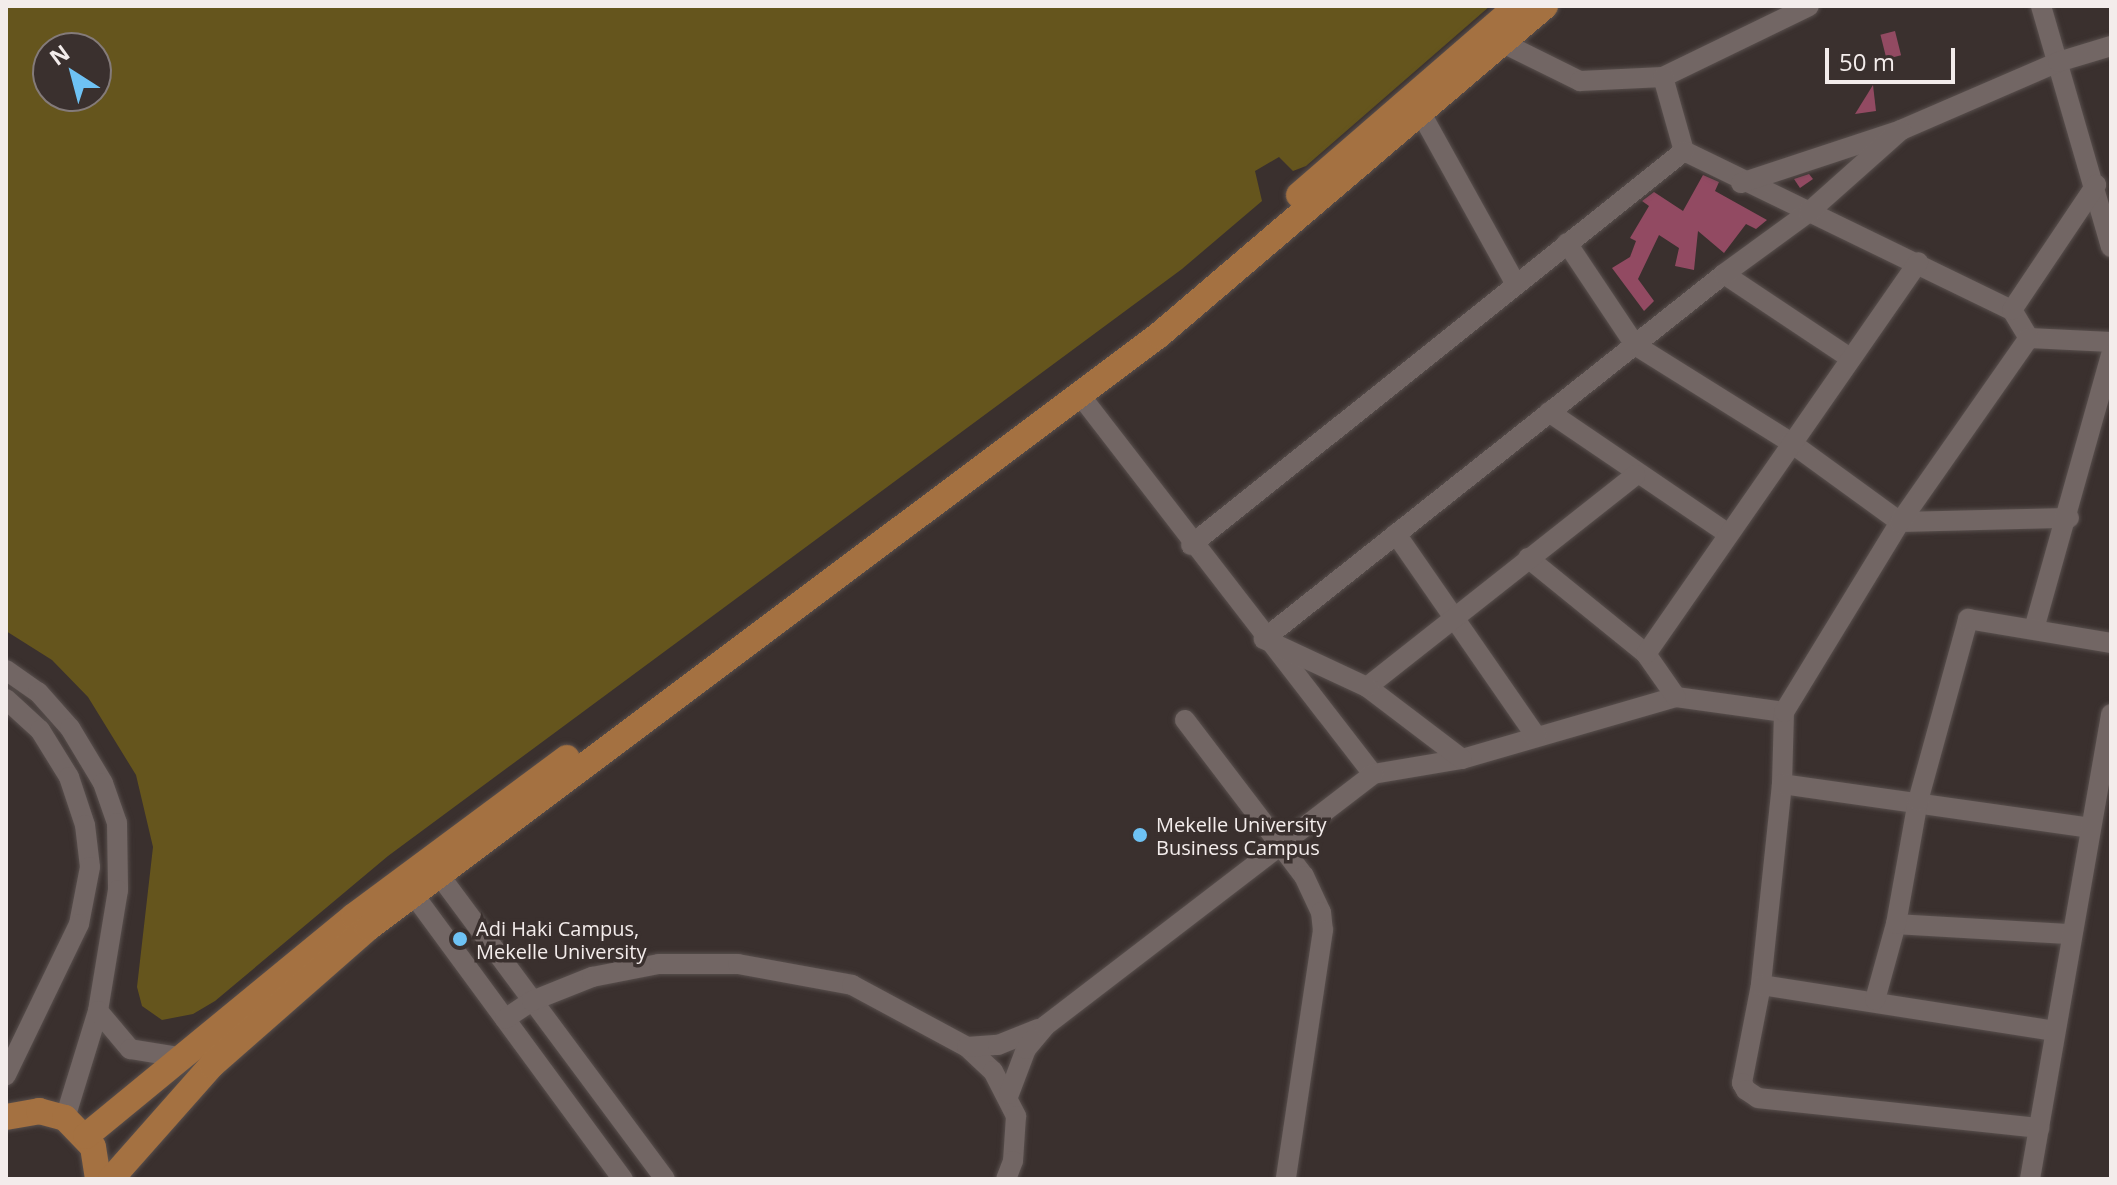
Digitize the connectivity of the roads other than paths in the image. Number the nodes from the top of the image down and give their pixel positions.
1 (1517, 6) edge
2 (1545, 6) edge
3 (1809, 6) edge
4 (2041, 6) edge
5 (1503, 43) junction
6 (2111, 46) edge
7 (2058, 62) junction
8 (1663, 77) junction
9 (1422, 115) junction
10 (1901, 130) junction
11 (1684, 151) junction
12 (1741, 183) junction
13 (2096, 185) junction
14 (1809, 212) junction
15 (1567, 243) junction
16 (2111, 247) edge
17 (1918, 262) junction
18 (1724, 274) junction
19 (1515, 283) junction
20 (2012, 310) junction
21 (2029, 338) junction
22 (2111, 342) edge
23 (1635, 345) junction
24 (2111, 355) edge
25 (1850, 358) junction
26 (1080, 395) junction
27 (1549, 412) junction
28 (1790, 442) junction
29 (1635, 475) junction
30 (2069, 518) junction
31 (1900, 522) junction
32 (1727, 533) junction
33 (1396, 534) junction
34 (1191, 545) junction
35 (1528, 558) junction
36 (1455, 616) junction
37 (2034, 629) junction
38 (1264, 639) junction
39 (2111, 643) edge
40 (1646, 654) junction
41 (6, 670) edge
42 (1367, 687) junction
43 (1676, 697) junction
44 (6, 699) edge
45 (1784, 712) junction
46 (2111, 714) edge
47 (1185, 720) dead end
48 (1536, 736) junction
49 (1462, 759) junction
50 (1373, 774) junction
51 (1782, 784) junction
52 (1918, 801) junction
53 (2090, 828) junction
54 (1281, 845) junction
55 (440, 876) junction
56 (414, 895) junction
57 (1896, 924) junction
58 (2071, 934) junction
59 (1761, 985) junction
60 (1875, 1000) junction
61 (532, 1001) junction
62 (98, 1011) junction
63 (505, 1019) junction
64 (1045, 1026) junction
65 (2054, 1031) junction
66 (967, 1047) junction
67 (179, 1057) junction
68 (6, 1075) edge
69 (1009, 1094) junction
70 (6, 1117) edge
71 (65, 1118) junction
72 (2039, 1128) junction
73 (86, 1136) junction
74 (98, 1179) edge
75 (111, 1179) edge
76 (623, 1179) edge
77 (665, 1179) edge
78 (1006, 1179) edge
79 (1286, 1179) edge
80 (2030, 1179) edge

1 - 67 main road
2 - 5 main road
3 - 8 street
4 - 7 street
5 - 8 street
5 - 9 main road
6 - 7 street
7 - 10 street
7 - 13 street
8 - 11 street
9 - 19 street
9 - 26 main road
10 - 12 street
10 - 14 street
11 - 12 street
11 - 15 street
12 - 14 street
13 - 16 street
13 - 20 street
14 - 17 street
14 - 18 street
15 - 19 street
15 - 23 street
17 - 20 street
17 - 25 street
18 - 23 street
18 - 25 street
19 - 34 street
20 - 21 street
21 - 22 street
21 - 31 street
23 - 27 street
23 - 28 street
24 - 30 street
25 - 28 street
26 - 34 street
26 - 55 main road
27 - 29 street
27 - 33 street
28 - 31 street
28 - 32 street
29 - 32 street
29 - 35 street
30 - 31 street
30 - 37 street
31 - 45 street
32 - 40 street
33 - 36 street
33 - 38 street
34 - 38 street
35 - 36 street
35 - 40 street
36 - 42 street
36 - 48 street
37 - 39 street
37 - 52 street
38 - 42 street
38 - 50 street
40 - 43 street
41 - 62 street
42 - 49 street
43 - 45 street
43 - 48 street
44 - 68 street
45 - 51 street
46 - 53 street
47 - 54 street
48 - 49 street
49 - 50 street
50 - 54 street
51 - 52 street
51 - 59 street
52 - 53 street
52 - 57 street
53 - 58 street
54 - 64 street
54 - 79 street
55 - 56 main road
55 - 61 street
56 - 63 street
56 - 75 main road
57 - 58 street
57 - 60 street
58 - 65 street
59 - 60 street
59 - 72 street
60 - 65 street
61 - 63 street
61 - 66 street
61 - 77 street
62 - 67 street
62 - 71 street
63 - 76 street
64 - 66 street
64 - 69 street
65 - 72 street
66 - 69 street
67 - 73 main road
69 - 78 street
70 - 71 main road
71 - 73 main road
72 - 80 street
73 - 74 main road

